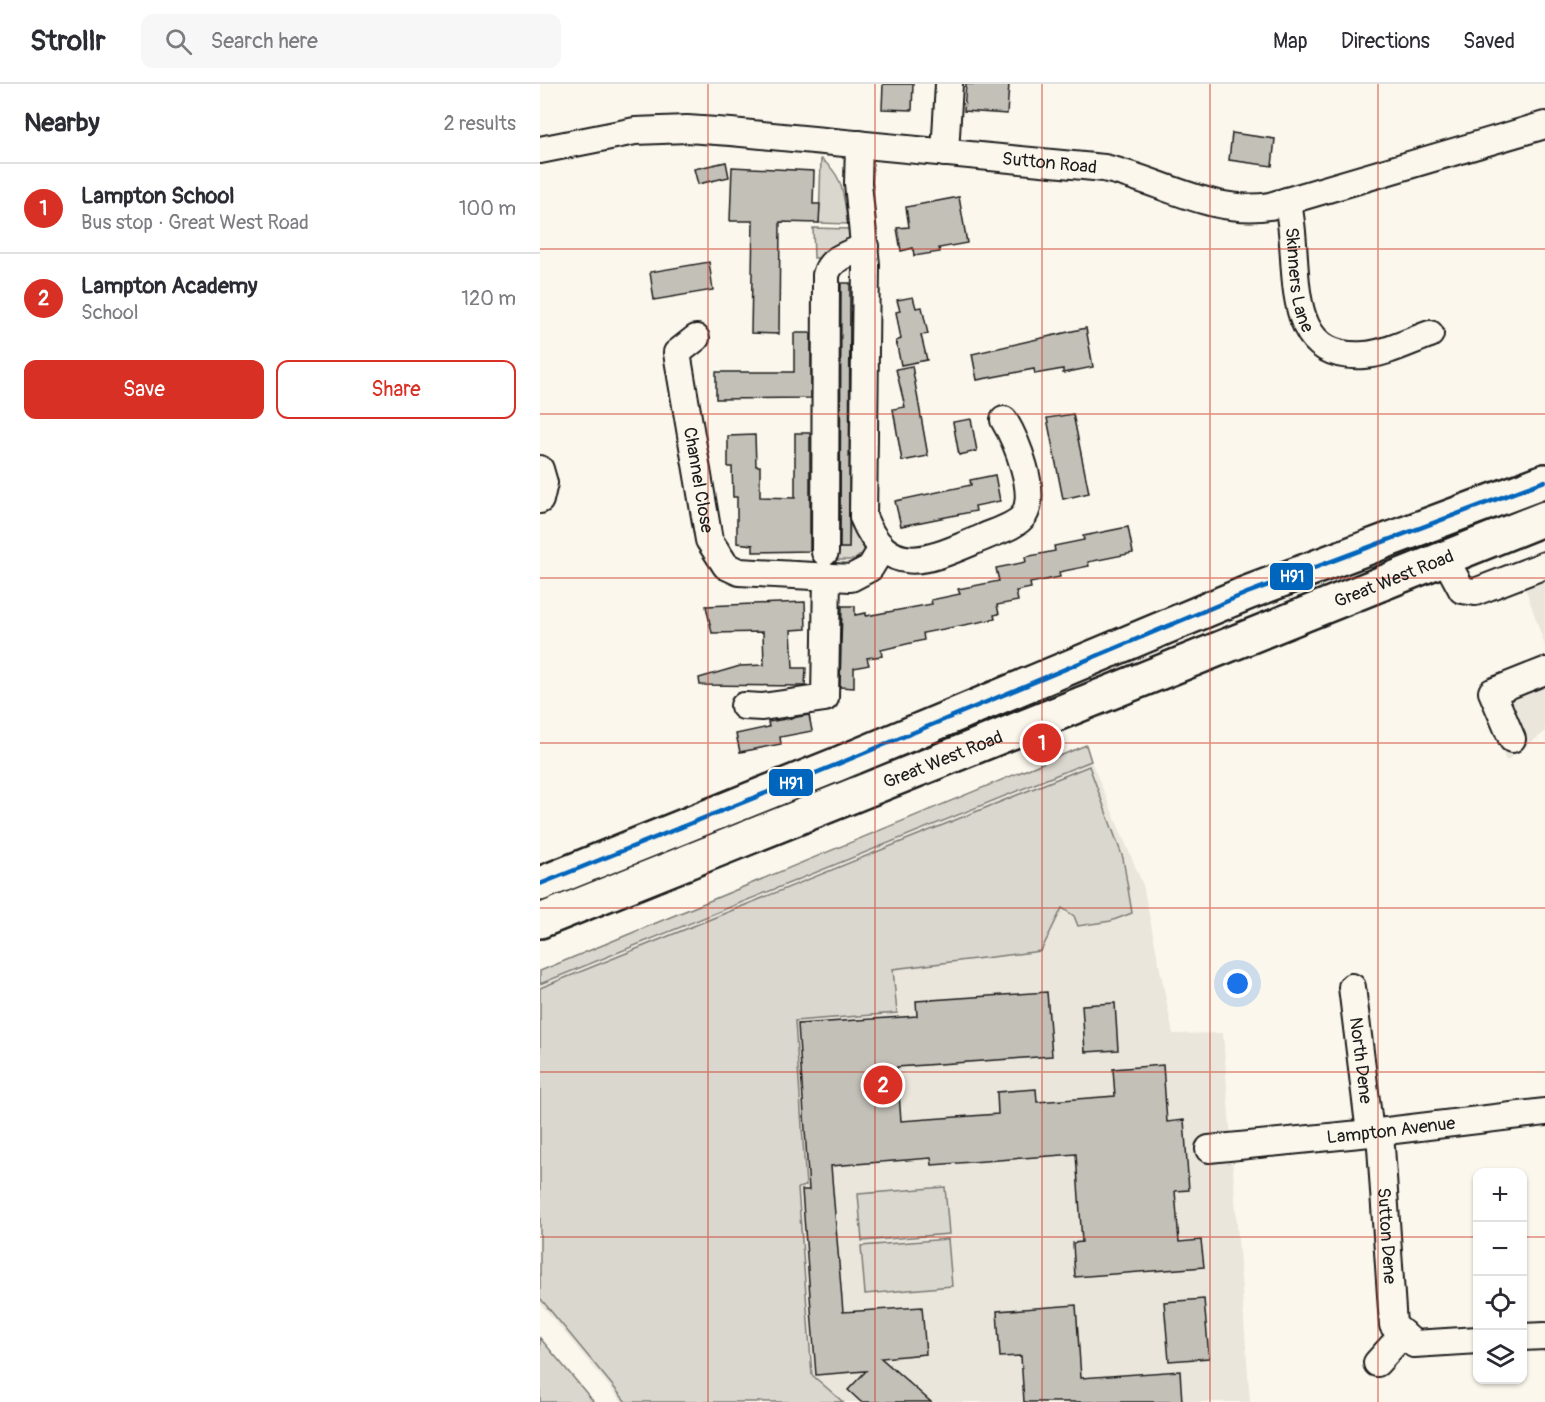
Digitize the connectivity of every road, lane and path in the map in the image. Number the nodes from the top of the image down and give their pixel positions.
1 (949, 84) edge
2 (1545, 125) edge
3 (859, 144) junction
4 (540, 150) edge
5 (945, 153) junction
6 (1287, 201) junction
7 (865, 246) junction
8 (1430, 334) dead end
9 (696, 338) dead end
10 (1004, 420) dead end
11 (540, 469) edge
12 (1545, 481) edge
13 (540, 500) edge
14 (1545, 518) edge
15 (881, 550) junction
16 (826, 564) junction
17 (1545, 565) edge
18 (1451, 571) junction
19 (1545, 671) edge
20 (744, 706) dead end
21 (1512, 739) dead end
22 (540, 884) edge
23 (540, 921) edge
24 (1352, 987) dead end
25 (1545, 1112) edge
26 (1375, 1132) junction
27 (1209, 1149) dead end
28 (1403, 1334) junction
29 (1545, 1336) edge
30 (1527, 1337) edge
31 (1473, 1340) edge
32 (1377, 1363) dead end

1 - 5 street
2 - 6 street, Sutton Road
3 - 4 street, Sutton Road
3 - 5 street, Sutton Road
3 - 7 street
5 - 6 street, Sutton Road
6 - 8 street, Skinners Lane
7 - 15 street
7 - 16 street
9 - 16 street, Channel Close
10 - 15 street
11 - 13 street
12 - 22 highway, Great West Road
14 - 18 highway, Great West Road
15 - 16 street, Channel Close
16 - 20 street
17 - 18 street, Great West Road
18 - 23 highway, Great West Road
19 - 21 street
24 - 26 street, North Dene
25 - 26 street, Lampton Avenue
26 - 27 street, Lampton Avenue
26 - 28 street, Sutton Dene
28 - 31 street
28 - 32 street
29 - 30 street

